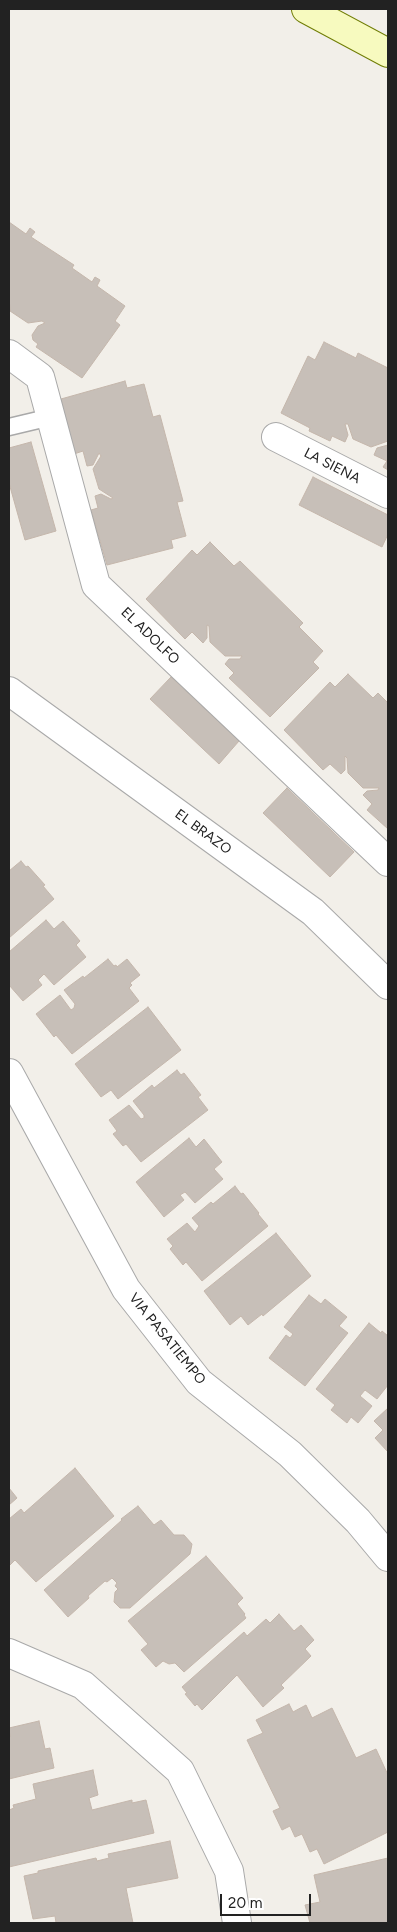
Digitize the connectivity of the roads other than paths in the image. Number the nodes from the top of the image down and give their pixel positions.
1 (306, 9) edge
2 (388, 53) edge
3 (9, 354) edge
4 (51, 417) junction
5 (9, 427) edge
6 (276, 437) dead end
7 (388, 494) edge
8 (9, 690) edge
9 (388, 862) edge
10 (388, 985) edge
11 (9, 1073) edge
12 (388, 1557) edge
13 (9, 1653) edge
14 (237, 1923) edge

1 - 2 main road
3 - 4 street, EL ADOLFO
4 - 5 lane
4 - 9 street, EL ADOLFO
6 - 7 street, LA SIENA
8 - 10 street, EL BRAZO
11 - 12 street, VIA PASATIEMPO
13 - 14 street

